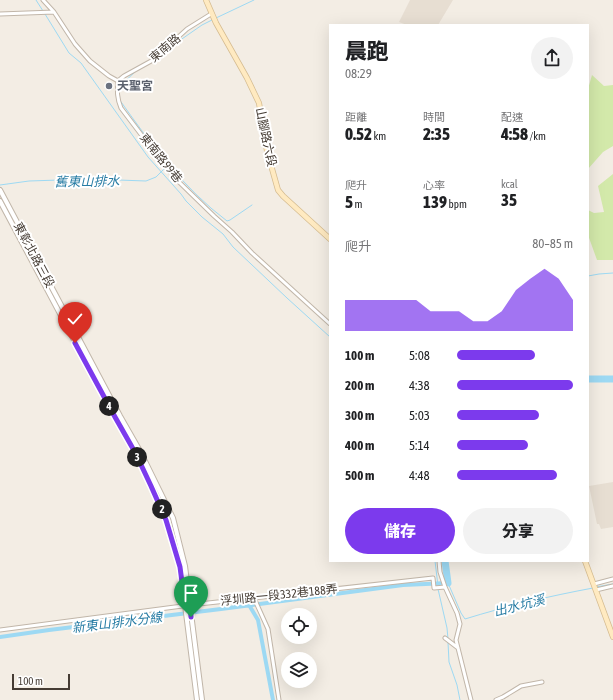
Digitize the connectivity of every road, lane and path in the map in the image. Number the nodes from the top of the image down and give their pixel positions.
1 (43, 0) edge
2 (206, 0) edge
3 (54, 12) junction
4 (0, 14) edge
5 (212, 15) junction
6 (118, 81) junction
7 (0, 190) edge
8 (0, 201) edge
9 (329, 239) edge
10 (329, 323) edge
11 (439, 562) edge
12 (585, 562) edge
13 (613, 579) edge
14 (594, 584) junction
15 (613, 586) edge
16 (445, 587) junction
17 (596, 590) junction
18 (254, 598) junction
19 (188, 605) junction
20 (189, 617) junction
21 (0, 630) edge
22 (613, 637) edge
23 (445, 638) dead end
24 (458, 648) junction
25 (542, 682) dead end
26 (197, 700) edge
27 (202, 700) edge
28 (279, 700) edge
29 (471, 700) edge
30 (496, 700) edge

1 - 3 street
2 - 5 main road, 山腳路六段
3 - 4 street
3 - 6 street
5 - 6 street, 東南路
5 - 9 main road, 山腳路六段
6 - 10 street, 東南路99巷
7 - 19 street, 東彰北路三段
8 - 19 street, 東彰北路三段
11 - 16 street
12 - 14 main road
13 - 14 street
14 - 17 main road
15 - 17 street
16 - 18 street, 浮圳路一段332巷188弄
16 - 24 street
17 - 22 main road
18 - 19 street, 浮圳路一段332巷188弄
18 - 28 street
19 - 20 street
19 - 21 street, 浮圳路一段332巷188弄
20 - 26 street
20 - 27 street
23 - 24 street
24 - 29 street
25 - 30 street

